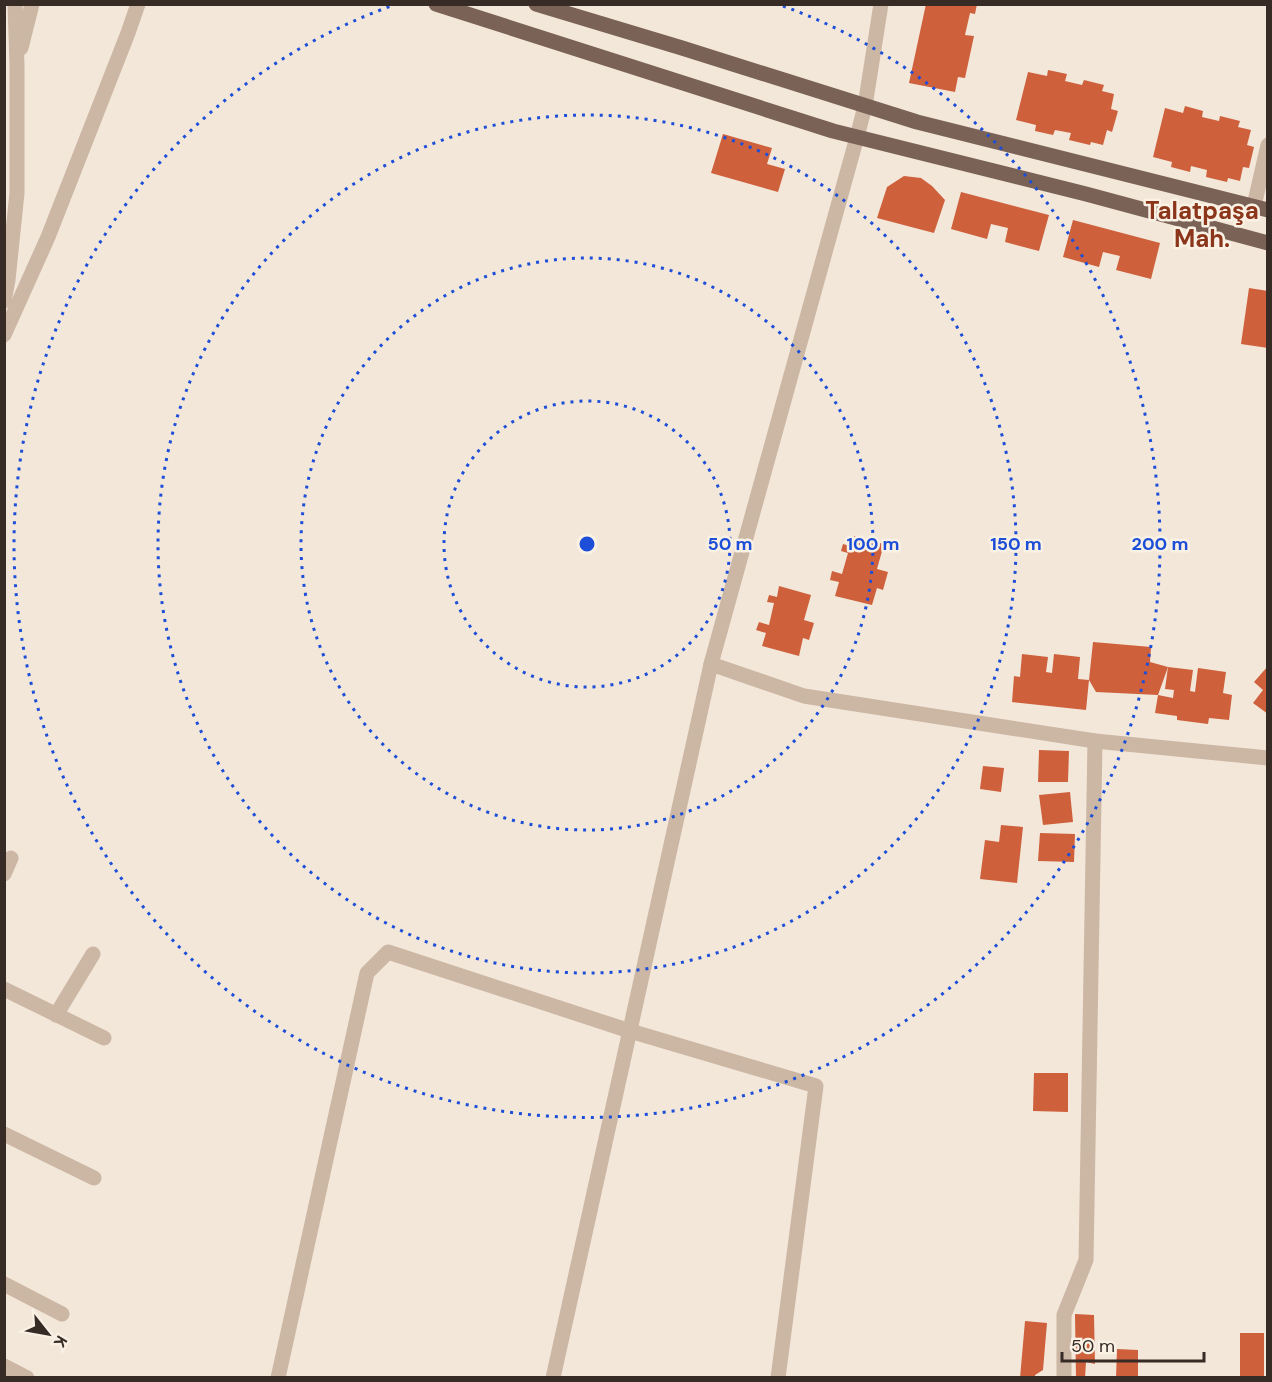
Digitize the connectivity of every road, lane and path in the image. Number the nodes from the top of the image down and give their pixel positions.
1 (15, 4) edge
2 (32, 4) edge
3 (138, 4) edge
4 (436, 4) edge
5 (536, 4) edge
6 (881, 4) edge
7 (17, 66) junction
8 (865, 106) junction
9 (857, 137) junction
10 (1268, 146) edge
11 (1261, 208) edge
12 (1268, 243) edge
13 (4, 301) edge
14 (4, 335) edge
15 (711, 664) junction
16 (1095, 741) junction
17 (1268, 758) edge
18 (11, 858) dead end
19 (4, 874) edge
20 (93, 954) dead end
21 (4, 989) edge
22 (56, 1014) junction
23 (630, 1031) junction
24 (104, 1038) dead end
25 (4, 1134) edge
26 (94, 1178) dead end
27 (4, 1284) edge
28 (62, 1314) dead end
29 (4, 1366) edge
30 (27, 1377) edge
31 (278, 1377) edge
32 (553, 1377) edge
33 (778, 1377) edge
34 (1064, 1377) edge

1 - 7 street
2 - 7 street
3 - 14 street
4 - 9 main road
5 - 8 main road
6 - 8 street
7 - 13 street
8 - 9 street
8 - 11 main road
9 - 12 main road
9 - 15 street
10 - 11 street
15 - 16 street
15 - 23 street
16 - 17 street
16 - 34 street
18 - 19 street
20 - 22 street
21 - 22 street
22 - 24 street
23 - 31 street
23 - 32 street
23 - 33 street
25 - 26 street
27 - 28 street
29 - 30 street

